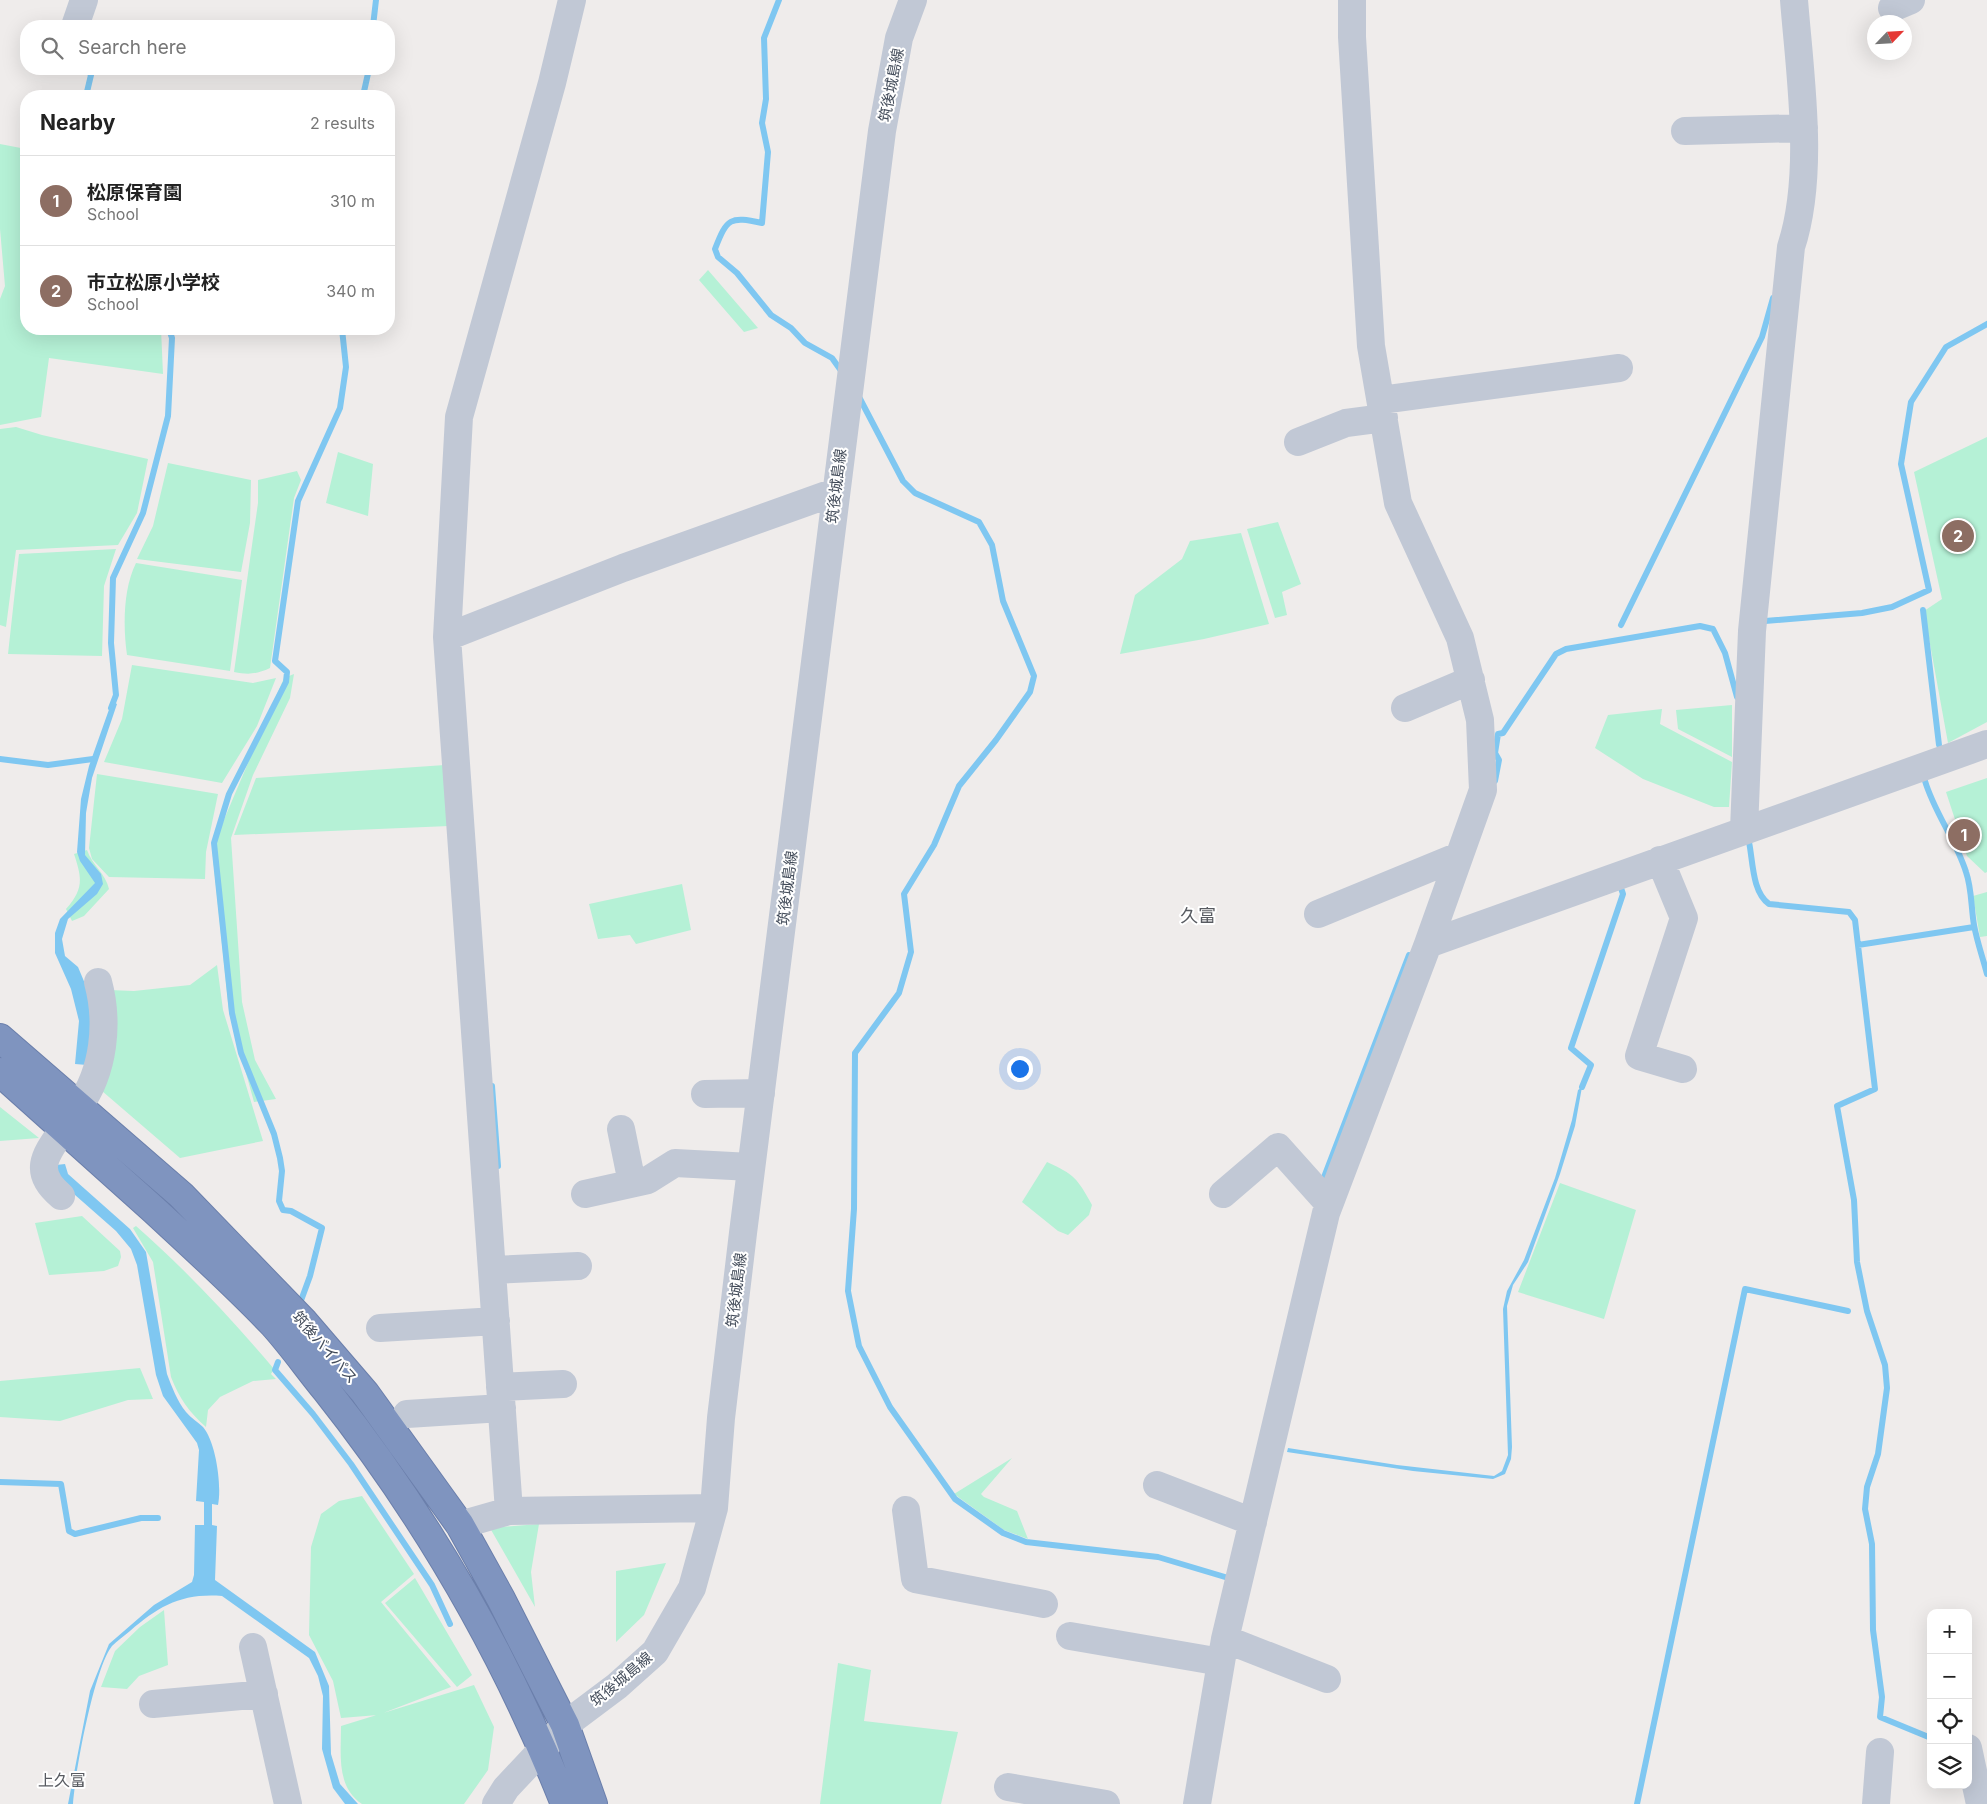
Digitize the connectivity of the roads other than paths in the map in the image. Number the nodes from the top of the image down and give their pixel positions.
1 (84, 0) edge
2 (572, 0) edge
3 (913, 0) edge
4 (1352, 0) edge
5 (1794, 0) edge
6 (77, 20) edge
7 (1804, 128) junction
8 (1685, 131) dead end
9 (1619, 368) dead end
10 (1382, 409) junction
11 (1298, 442) dead end
12 (835, 492) junction
13 (447, 637) junction
14 (1471, 680) junction
15 (1405, 708) dead end
16 (1987, 744) edge
17 (1744, 830) junction
18 (1459, 856) junction
19 (1660, 860) junction
20 (1318, 914) dead end
21 (1428, 944) junction
22 (98, 982) dead end
23 (0, 1038) edge
24 (1683, 1069) dead end
25 (0, 1072) edge
26 (761, 1093) junction
27 (705, 1094) dead end
28 (79, 1106) junction
29 (64, 1128) junction
30 (621, 1129) dead end
31 (751, 1167) junction
32 (632, 1183) junction
33 (585, 1194) dead end
34 (1223, 1194) dead end
35 (61, 1196) dead end
36 (181, 1196) junction
37 (1329, 1204) junction
38 (161, 1217) junction
39 (578, 1266) dead end
40 (492, 1270) junction
41 (496, 1321) junction
42 (380, 1328) dead end
43 (563, 1384) dead end
44 (501, 1397) junction
45 (407, 1414) dead end
46 (1157, 1484) dead end
47 (714, 1508) junction
48 (509, 1510) junction
49 (906, 1510) dead end
50 (1254, 1522) junction
51 (460, 1525) junction
52 (1044, 1604) dead end
53 (1070, 1636) dead end
54 (253, 1647) dead end
55 (1223, 1651) junction
56 (1327, 1679) dead end
57 (264, 1694) junction
58 (153, 1704) dead end
59 (565, 1725) junction
60 (543, 1748) junction
61 (1880, 1752) dead end
62 (1972, 1767) edge
63 (1008, 1787) dead end
64 (1065, 1800) edge
65 (288, 1804) edge
66 (496, 1804) edge
67 (565, 1804) edge
68 (593, 1804) edge
69 (1106, 1804) edge
70 (1197, 1804) edge
71 (1876, 1804) edge
72 (1980, 1804) edge

1 - 6 street
2 - 13 street
3 - 12 street, 筑後城島線
4 - 10 street
5 - 7 street
7 - 8 street
7 - 17 street
9 - 10 street
10 - 11 street
10 - 14 street
12 - 13 street
12 - 26 street, 筑後城島線
13 - 40 street
14 - 15 street
14 - 18 street
16 - 17 street
17 - 19 street
18 - 20 street
18 - 21 street
19 - 21 street
19 - 24 street
21 - 37 street
22 - 28 street
23 - 28 highway, 筑後バイパス
25 - 29 highway, 筑後バイパス
26 - 27 street
26 - 31 street, 筑後城島線
28 - 36 highway, 筑後バイパス
29 - 35 street
29 - 38 highway, 筑後バイパス
30 - 32 street
31 - 32 street
31 - 47 street, 筑後城島線
32 - 33 street
34 - 37 street
36 - 38 highway
36 - 51 highway, 筑後バイパス
37 - 50 street
38 - 60 highway, 筑後バイパス
39 - 40 street
40 - 41 street
41 - 42 street
41 - 44 street
43 - 44 street
44 - 45 street
44 - 48 street
46 - 50 street
47 - 48 street
47 - 59 street, 筑後城島線
48 - 51 street
49 - 52 street
50 - 55 street
51 - 59 highway, 筑後バイパス
53 - 55 street
54 - 57 street
55 - 56 street
55 - 70 street
57 - 58 street
57 - 65 street
59 - 60 street, 筑後城島線
59 - 68 highway, 筑後バイパス
60 - 66 street, 筑後城島線
60 - 67 highway, 筑後バイパス
61 - 71 street
62 - 72 street
63 - 64 street
64 - 69 street

